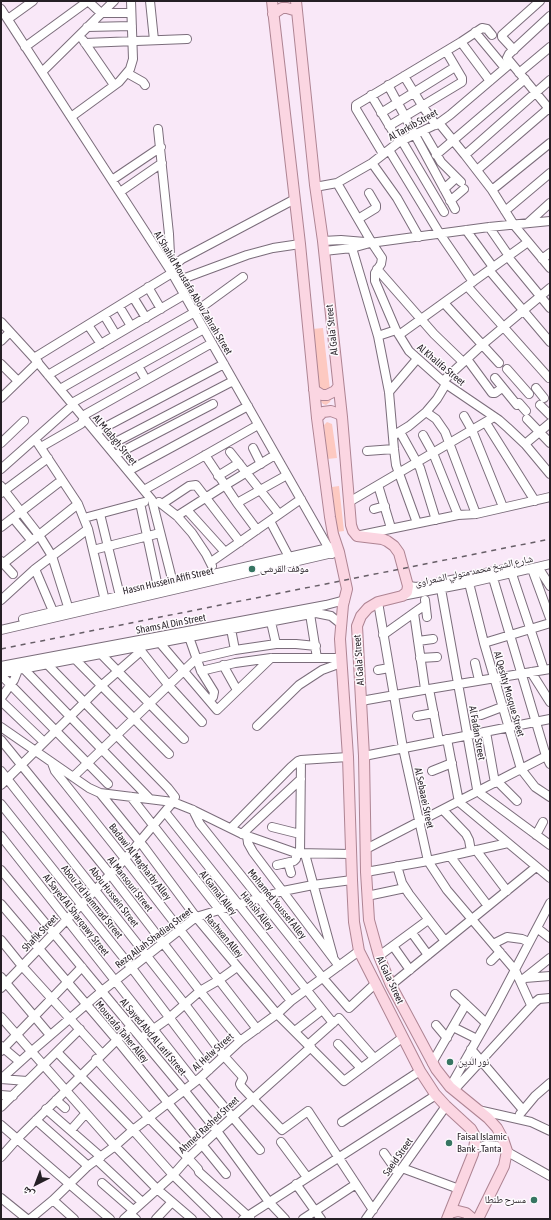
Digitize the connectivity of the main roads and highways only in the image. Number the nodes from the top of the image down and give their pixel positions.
1 (272, 1) edge
2 (296, 6) edge
3 (273, 14) junction
4 (338, 386) junction
5 (314, 390) junction
6 (342, 417) junction
7 (317, 418) junction
8 (342, 663) junction
9 (359, 668) junction
10 (344, 692) junction
11 (361, 697) junction
12 (413, 1027) junction
13 (404, 1039) junction
14 (420, 1040) junction
15 (449, 1216) edge
16 (473, 1219) edge
17 (478, 1219) edge

1 - 3 main road, Al Gala' Street
2 - 3 main road
2 - 4 main road, Al Gala' Street
3 - 5 main road, Al Gala' Street
4 - 5 main road
4 - 6 main road, Al Gala' Street
5 - 7 main road, Al Gala' Street
6 - 7 main road
6 - 9 main road, Al Gala' Street
7 - 8 main road, Al Gala' Street
8 - 9 main road
8 - 10 main road, Al Gala' Street
9 - 11 main road, Al Gala' Street
10 - 11 main road
10 - 13 main road, Al Gala' Street
11 - 12 main road, Al Gala' Street
12 - 13 main road
12 - 14 main road, Al Gala' Street
13 - 14 main road
13 - 15 main road, Al Gala' Street
14 - 17 main road, Al Gala' Street
15 - 16 main road

